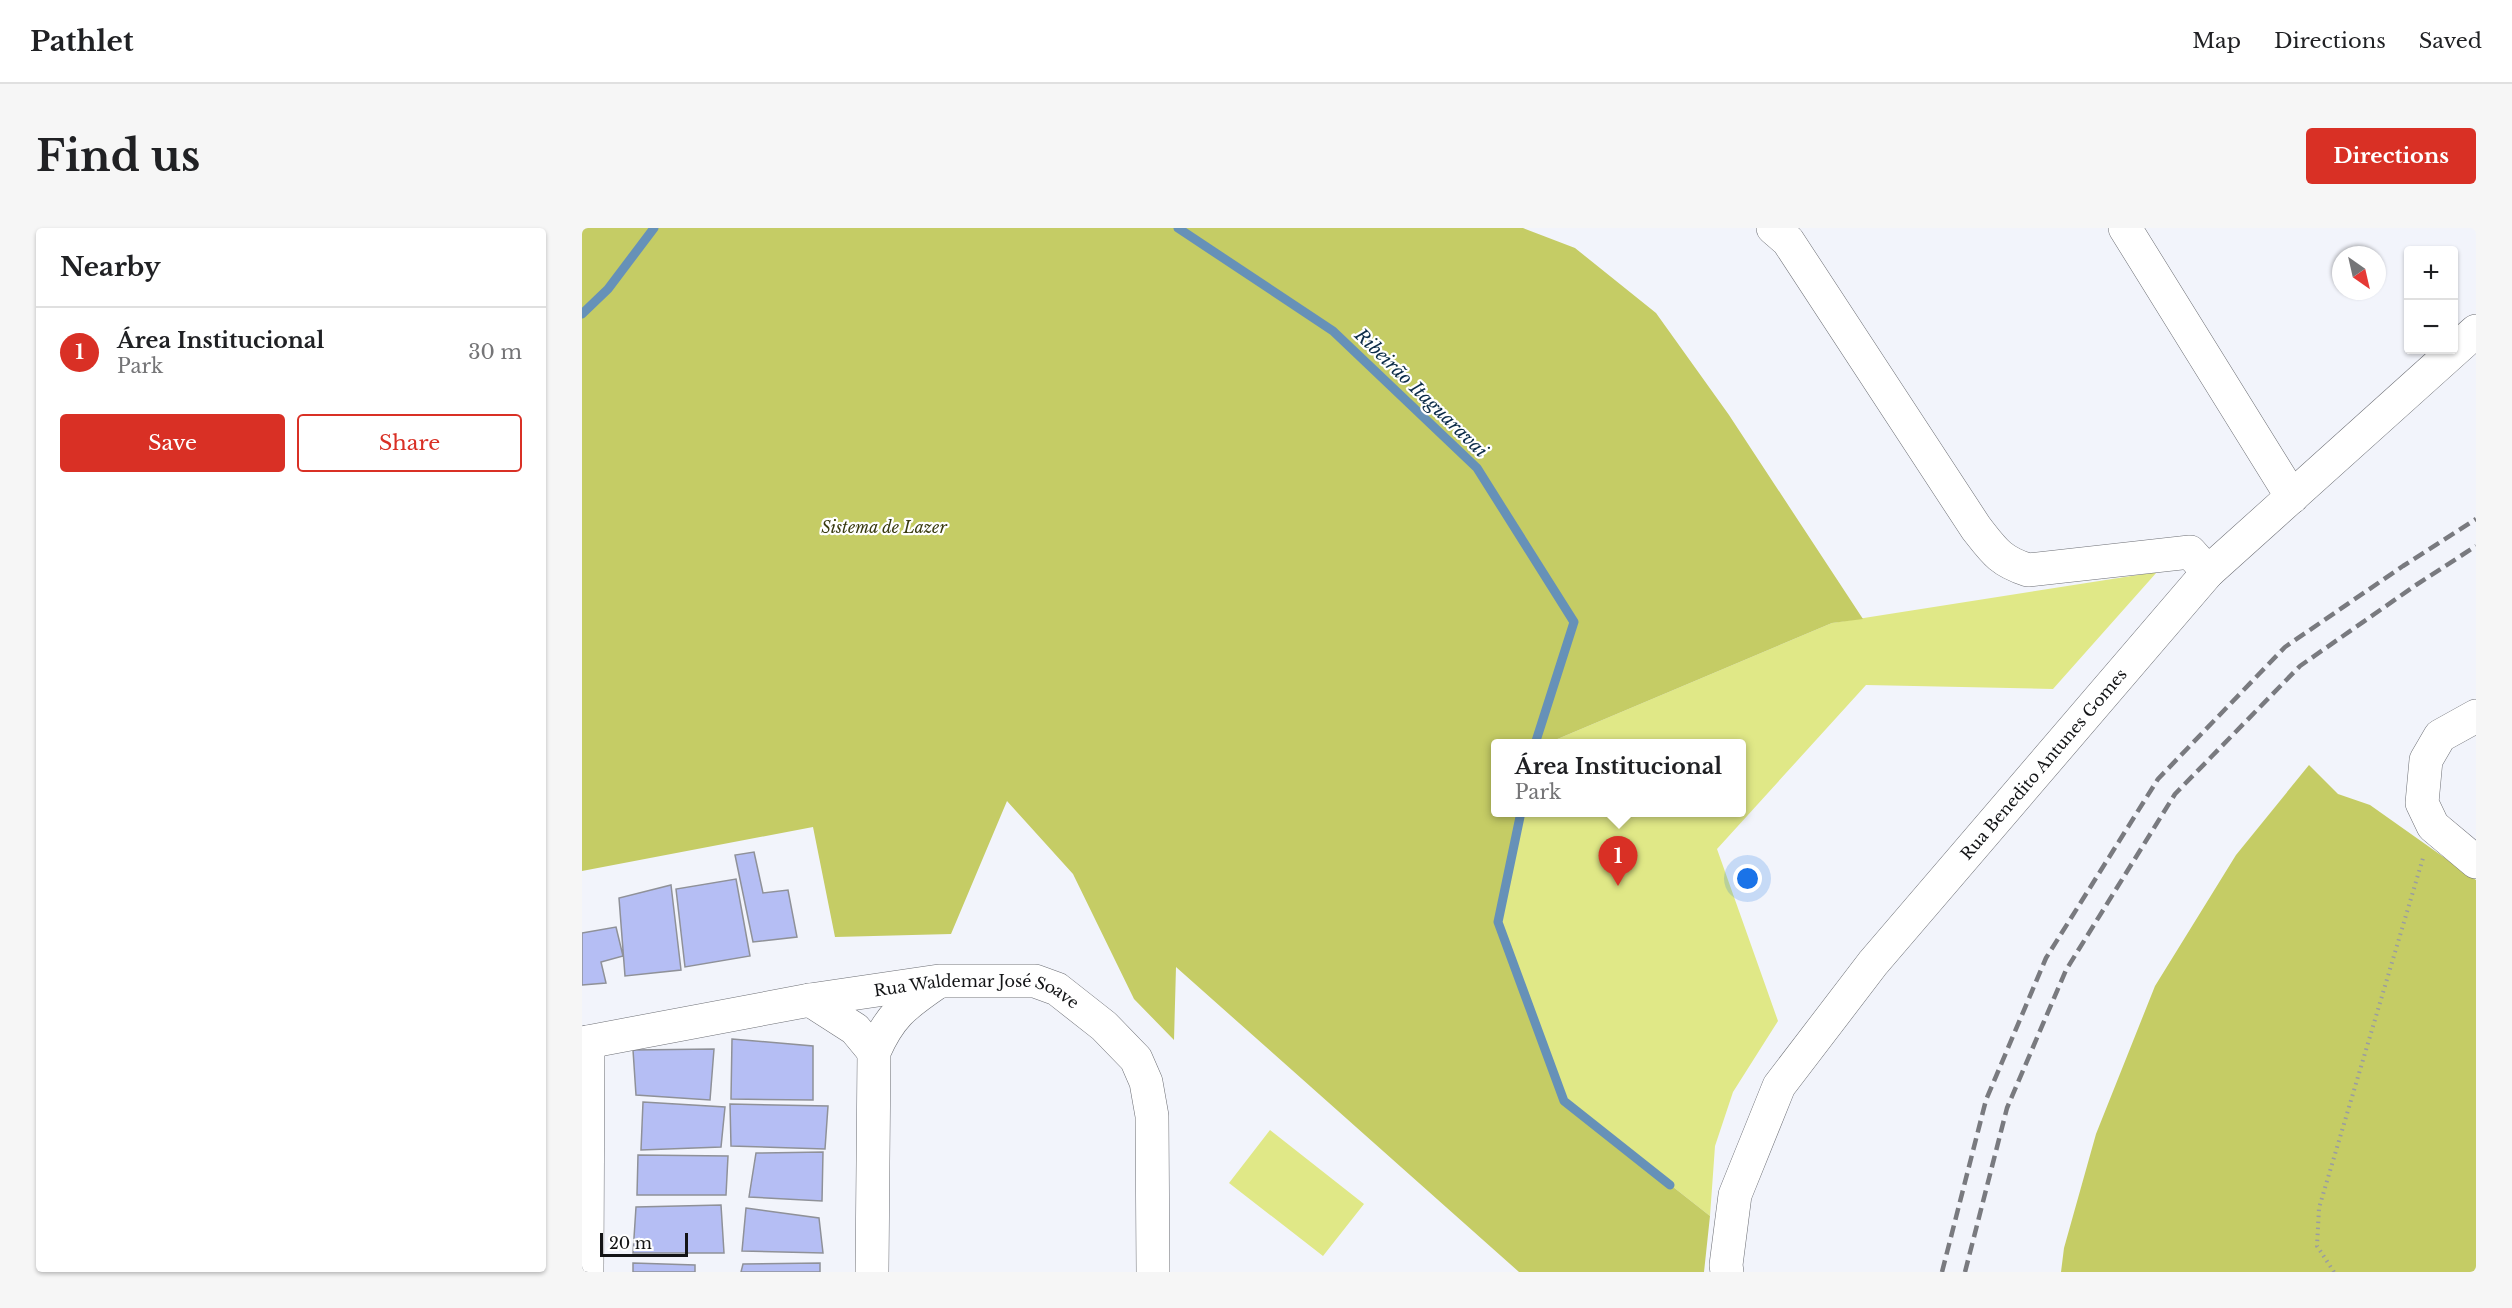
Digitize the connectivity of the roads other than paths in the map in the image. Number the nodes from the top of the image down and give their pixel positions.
1 (1773, 228) edge
2 (2125, 228) edge
3 (2476, 331) edge
4 (2292, 497) junction
5 (2208, 572) junction
6 (2476, 716) edge
7 (2476, 862) edge
8 (939, 981) junction
9 (810, 1000) junction
10 (585, 1043) edge
11 (874, 1052) junction
12 (587, 1272) edge
13 (872, 1272) edge
14 (1153, 1272) edge
15 (1727, 1272) edge

1 - 5 street
2 - 4 street
3 - 4 street, Rua Benedito Antunes Gomes
4 - 5 street, Rua Benedito Antunes Gomes
5 - 15 street, Rua Benedito Antunes Gomes
6 - 7 street
8 - 9 street, Rua Waldemar José Soave
8 - 11 street
8 - 14 street, Rua Waldemar José Soave
9 - 10 street, Rua Waldemar José Soave
9 - 11 street
10 - 12 street
11 - 13 street

